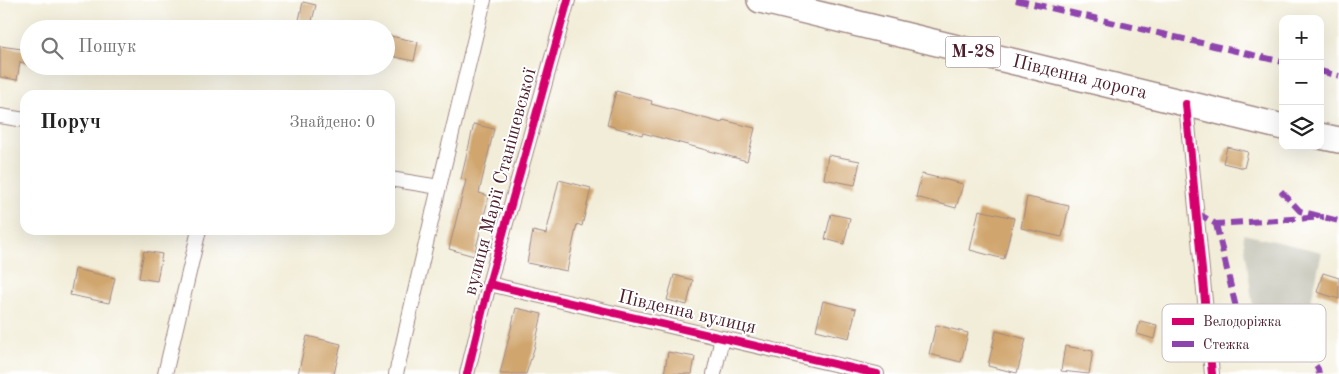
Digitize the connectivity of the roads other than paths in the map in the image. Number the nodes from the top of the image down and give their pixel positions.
1 (484, 0) edge
2 (568, 0) edge
3 (760, 0) edge
4 (1186, 104) junction
5 (0, 116) edge
6 (20, 119) edge
7 (1279, 126) edge
8 (1324, 137) edge
9 (1339, 140) edge
10 (395, 180) edge
11 (439, 187) junction
12 (198, 235) edge
13 (489, 284) junction
14 (1205, 304) edge
15 (722, 338) junction
16 (164, 374) edge
17 (396, 374) edge
18 (467, 374) edge
19 (714, 374) edge
20 (877, 374) edge

1 - 11 street
2 - 13 street, вулиця Марії Станішевської
3 - 4 highway, Південна дорога / М-28
4 - 7 highway, Південна дорога / М-28
4 - 14 street
5 - 6 street
8 - 9 highway
10 - 11 street
11 - 17 street
12 - 16 street
13 - 15 street, Південна вулиця
13 - 18 street, вулиця Марії Станішевської
15 - 19 street
15 - 20 street, Південна вулиця

